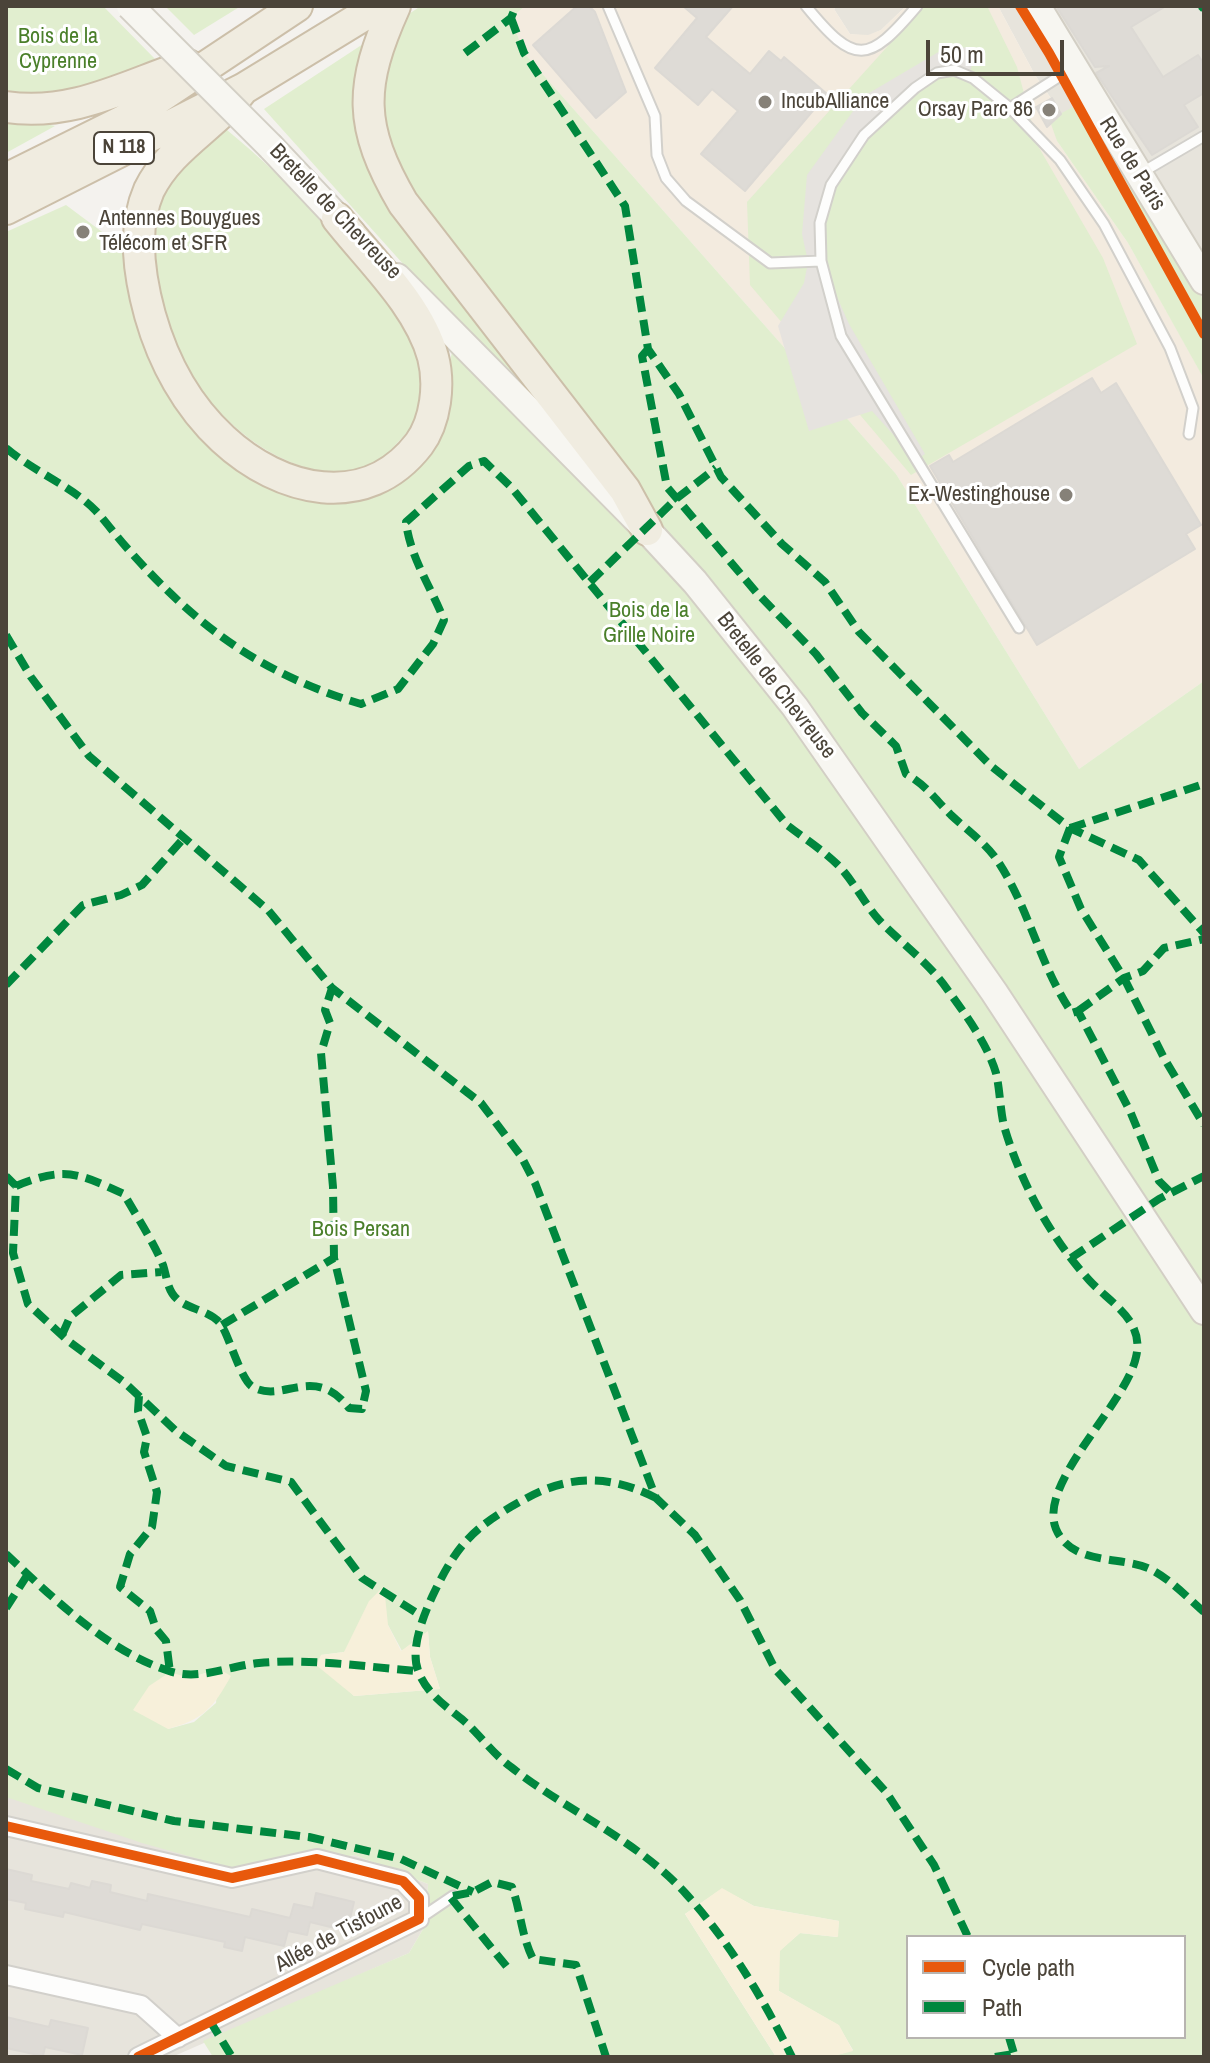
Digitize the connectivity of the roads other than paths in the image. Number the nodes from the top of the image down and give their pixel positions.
1 (130, 6) edge
2 (297, 6) edge
3 (379, 6) edge
4 (395, 6) edge
5 (608, 6) edge
6 (806, 6) edge
7 (917, 6) edge
8 (1037, 6) edge
9 (225, 52) junction
10 (1073, 68) junction
11 (243, 89) junction
12 (6, 107) edge
13 (1010, 108) junction
14 (1204, 136) edge
15 (1138, 174) junction
16 (6, 179) edge
17 (6, 209) edge
18 (337, 218) junction
19 (821, 261) junction
20 (1204, 281) edge
21 (1189, 434) dead end
22 (647, 530) junction
23 (1019, 628) dead end
24 (1200, 1306) edge
25 (6, 1826) edge
26 (453, 1896) dead end
27 (419, 1919) junction
28 (6, 1975) edge
29 (178, 2038) junction
30 (138, 2057) edge

1 - 18 main road, Bretelle de Chevreuse, bridge
2 - 9 highway, N 118
3 - 11 highway, N 118
4 - 22 highway
5 - 19 lane
6 - 7 lane
8 - 10 main road, Rue de Paris
9 - 12 highway
9 - 16 highway, N 118
10 - 13 lane
10 - 15 main road, Rue de Paris
11 - 17 highway, N 118
11 - 18 highway
13 - 19 lane
13 - 21 lane
14 - 15 lane
15 - 20 main road, Rue de Paris
18 - 22 main road, Bretelle de Chevreuse
19 - 23 lane
22 - 24 main road, Bretelle de Chevreuse
25 - 27 street, Allée de Tisfoune
26 - 27 lane
27 - 29 street, Allée de Tisfoune
28 - 29 street
29 - 30 street, Allée de Tisfoune

